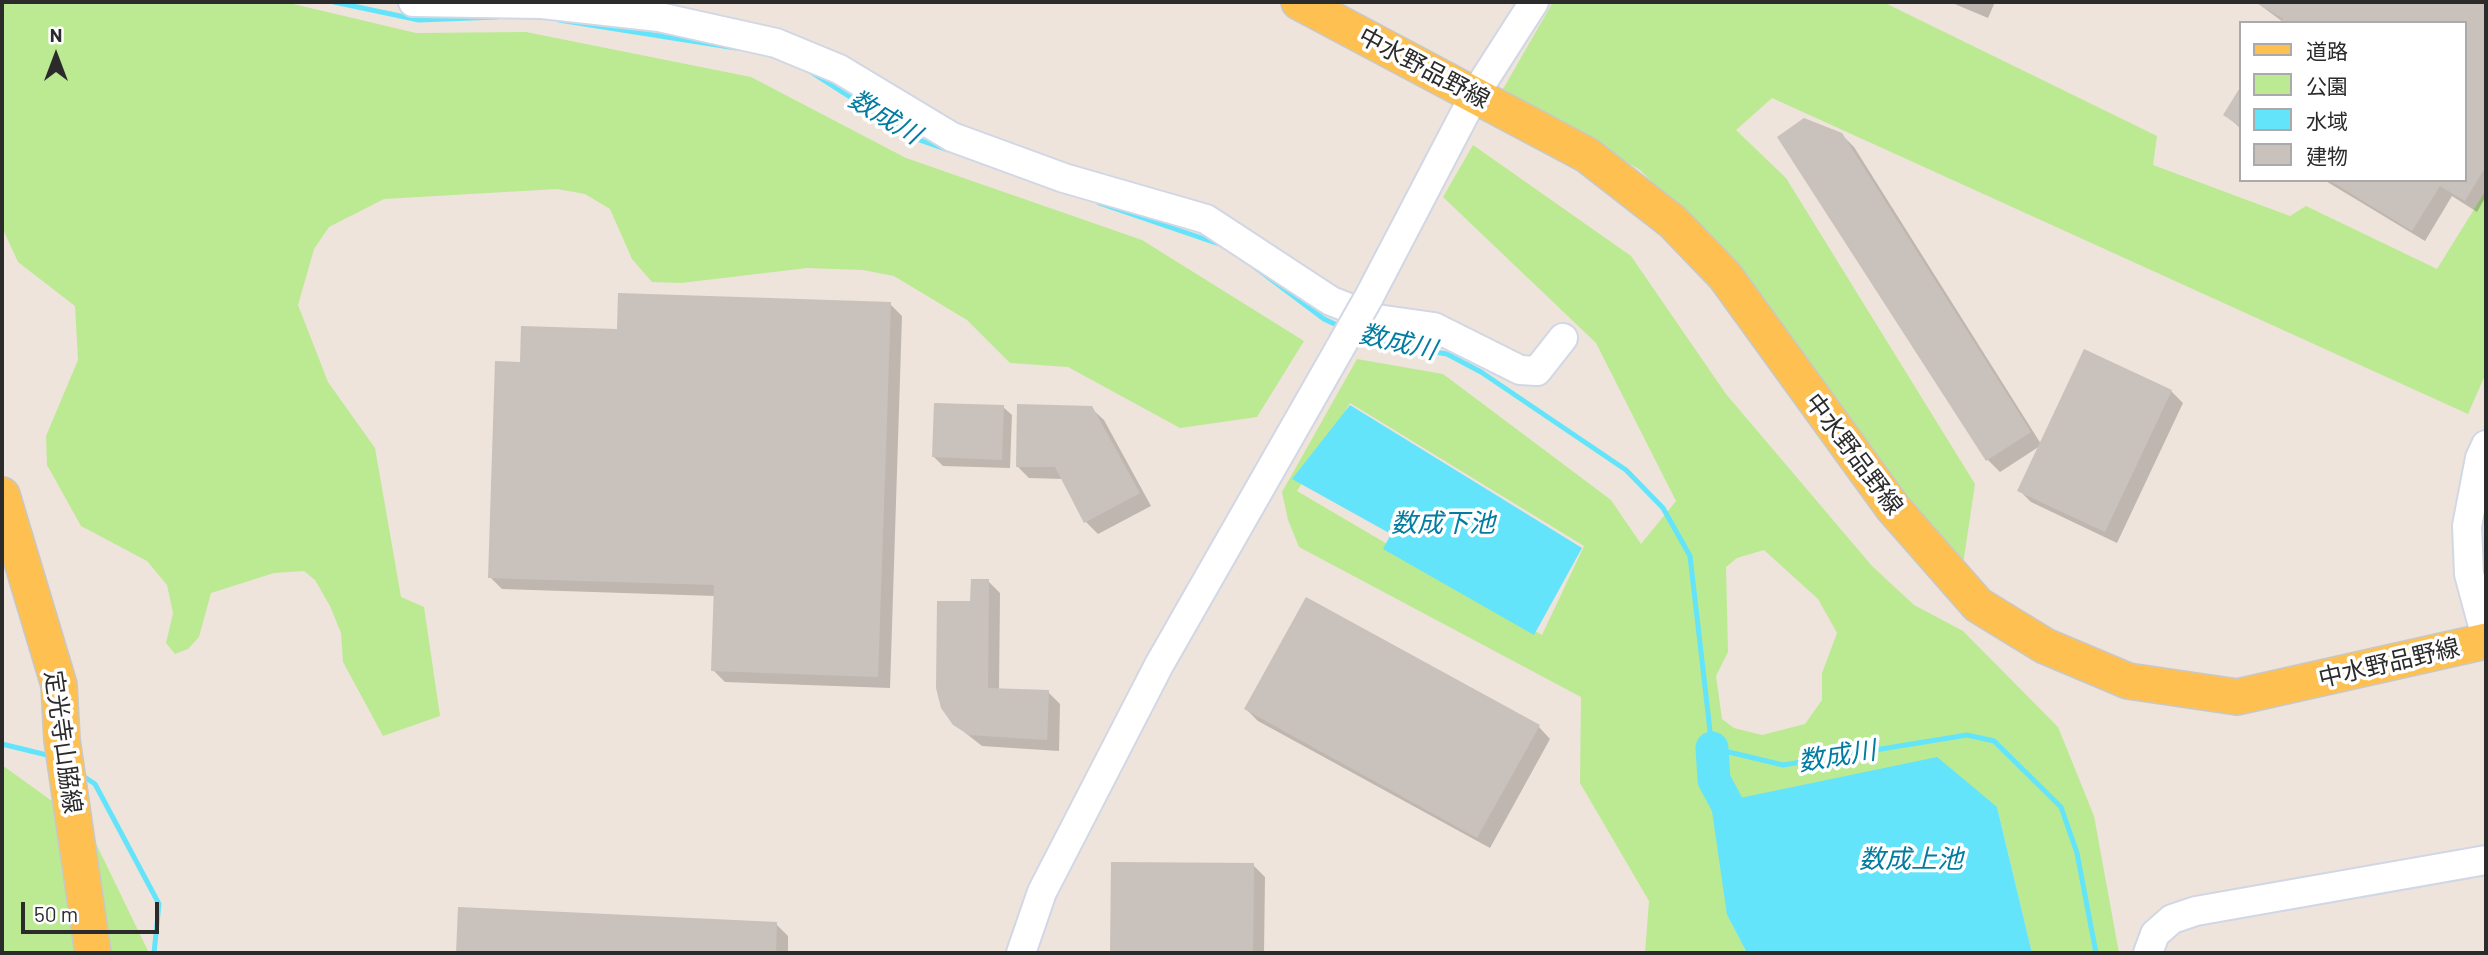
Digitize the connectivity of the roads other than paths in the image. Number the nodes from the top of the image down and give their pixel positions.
1 (413, 2) edge
2 (1299, 2) edge
3 (1534, 2) edge
4 (1475, 94) junction
5 (1563, 338) dead end
6 (2486, 445) edge
7 (2, 495) edge
8 (2486, 639) edge
9 (2486, 860) edge
10 (93, 953) edge
11 (1021, 953) edge
12 (2148, 953) edge

1 - 5 street
2 - 4 main road, 中水野品野線
3 - 4 street
4 - 8 main road, 中水野品野線
4 - 11 street, bridge
6 - 8 street
7 - 10 main road, 定光寺山脇線
9 - 12 street

